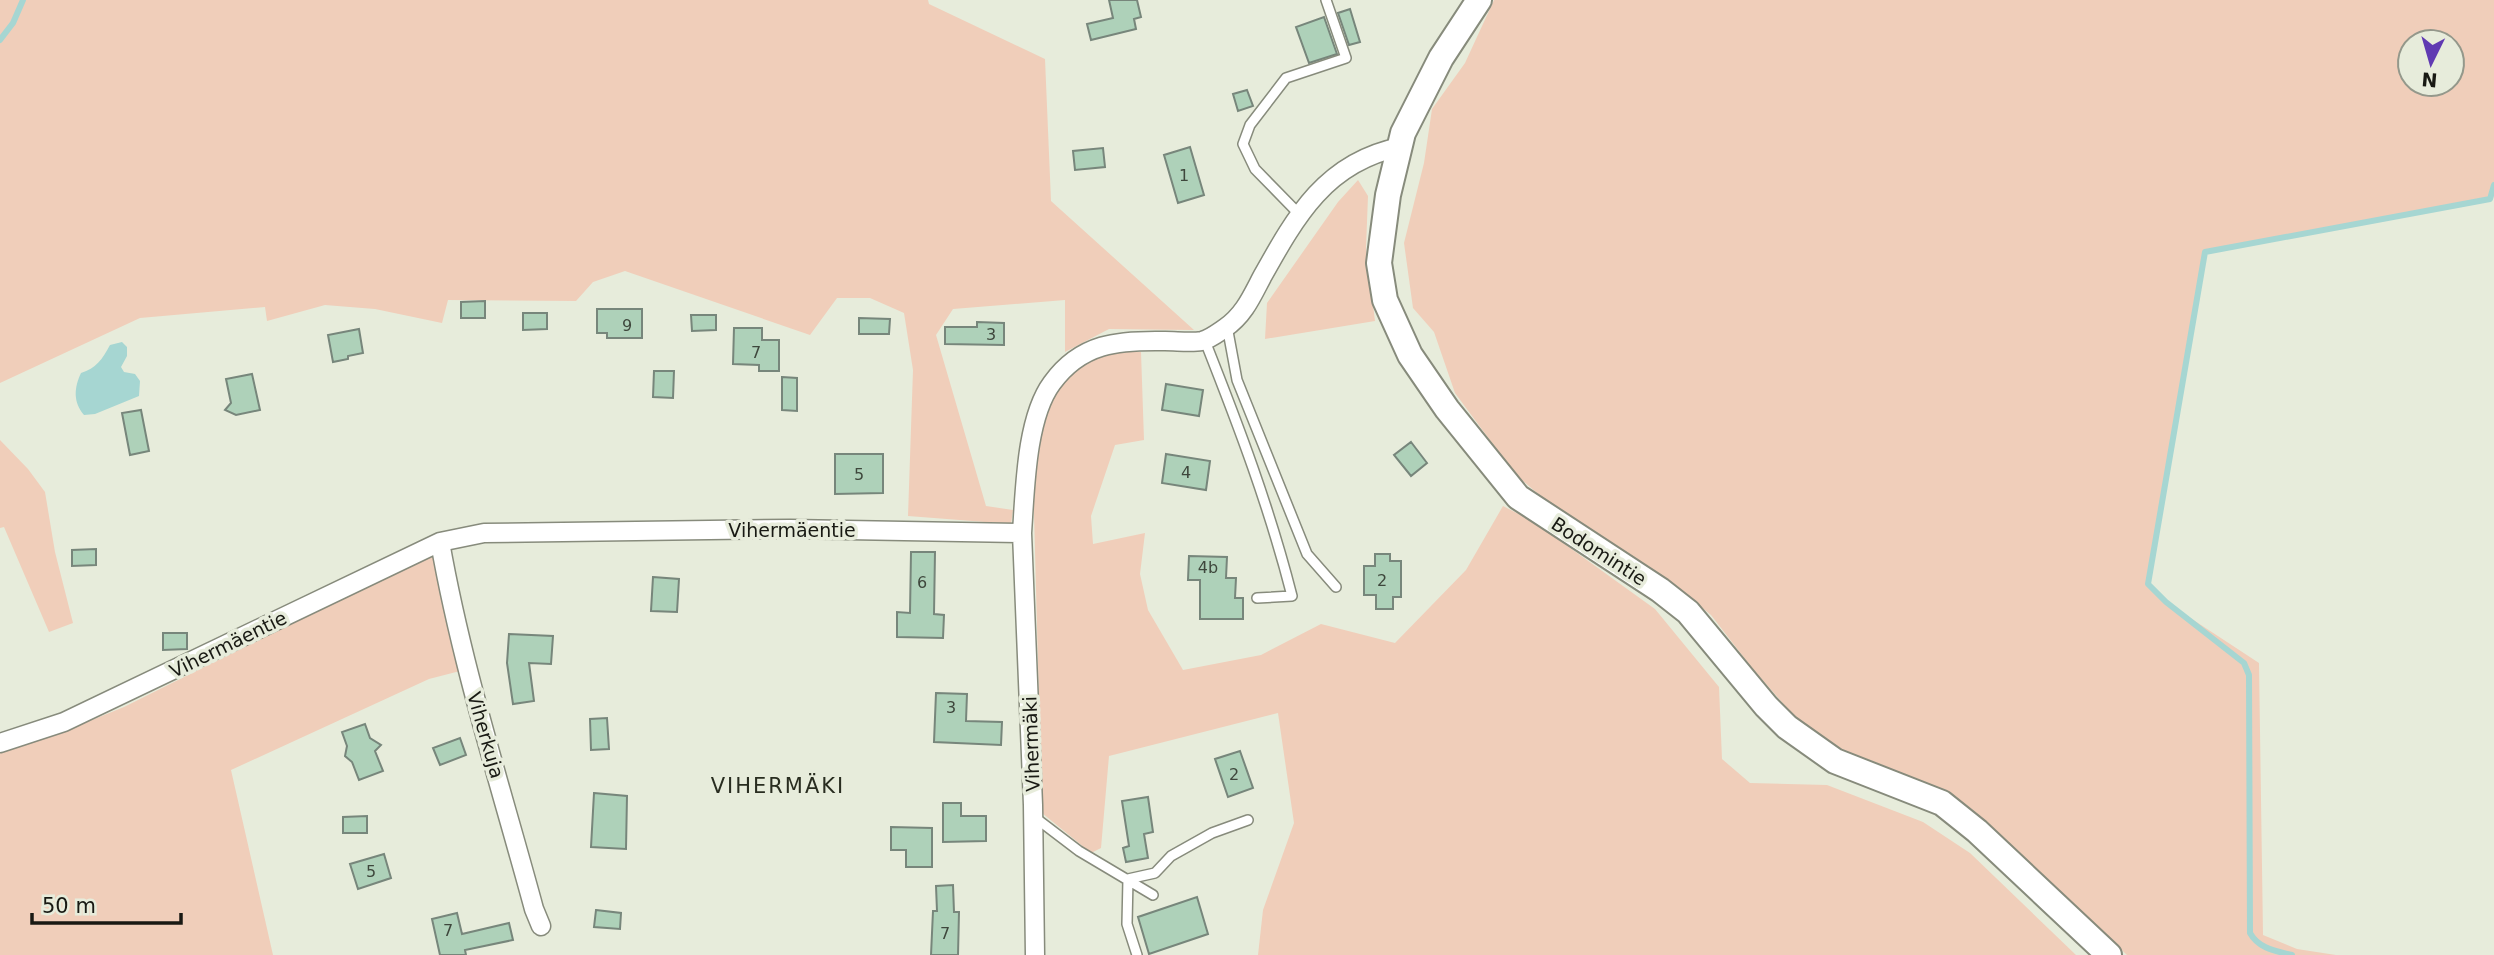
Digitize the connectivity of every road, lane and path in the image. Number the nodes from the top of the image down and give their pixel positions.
1 (1326, 0) edge
2 (1479, 0) edge
3 (1400, 147) junction
4 (1299, 214) junction
5 (1227, 326) junction
6 (1205, 341) junction
7 (1022, 533) junction
8 (440, 542) junction
9 (1336, 587) dead end
10 (1257, 598) dead end
11 (0, 743) edge
12 (1033, 816) junction
13 (1248, 820) dead end
14 (1128, 880) junction
15 (1153, 895) dead end
16 (541, 926) dead end
17 (1035, 955) edge
18 (1137, 955) edge
19 (2109, 955) edge

1 - 4 lane
2 - 3 street, Bodomintie
3 - 4 street
3 - 19 street, Bodomintie
4 - 5 street
5 - 6 street
5 - 9 lane
6 - 7 street
6 - 10 lane
7 - 8 street, Vihermäentie
7 - 12 street, Vihermäki
8 - 11 street, Vihermäentie
8 - 16 street, Viherkuja
12 - 14 lane
12 - 17 street, Vihermäki
13 - 14 lane
14 - 15 lane
14 - 18 lane

